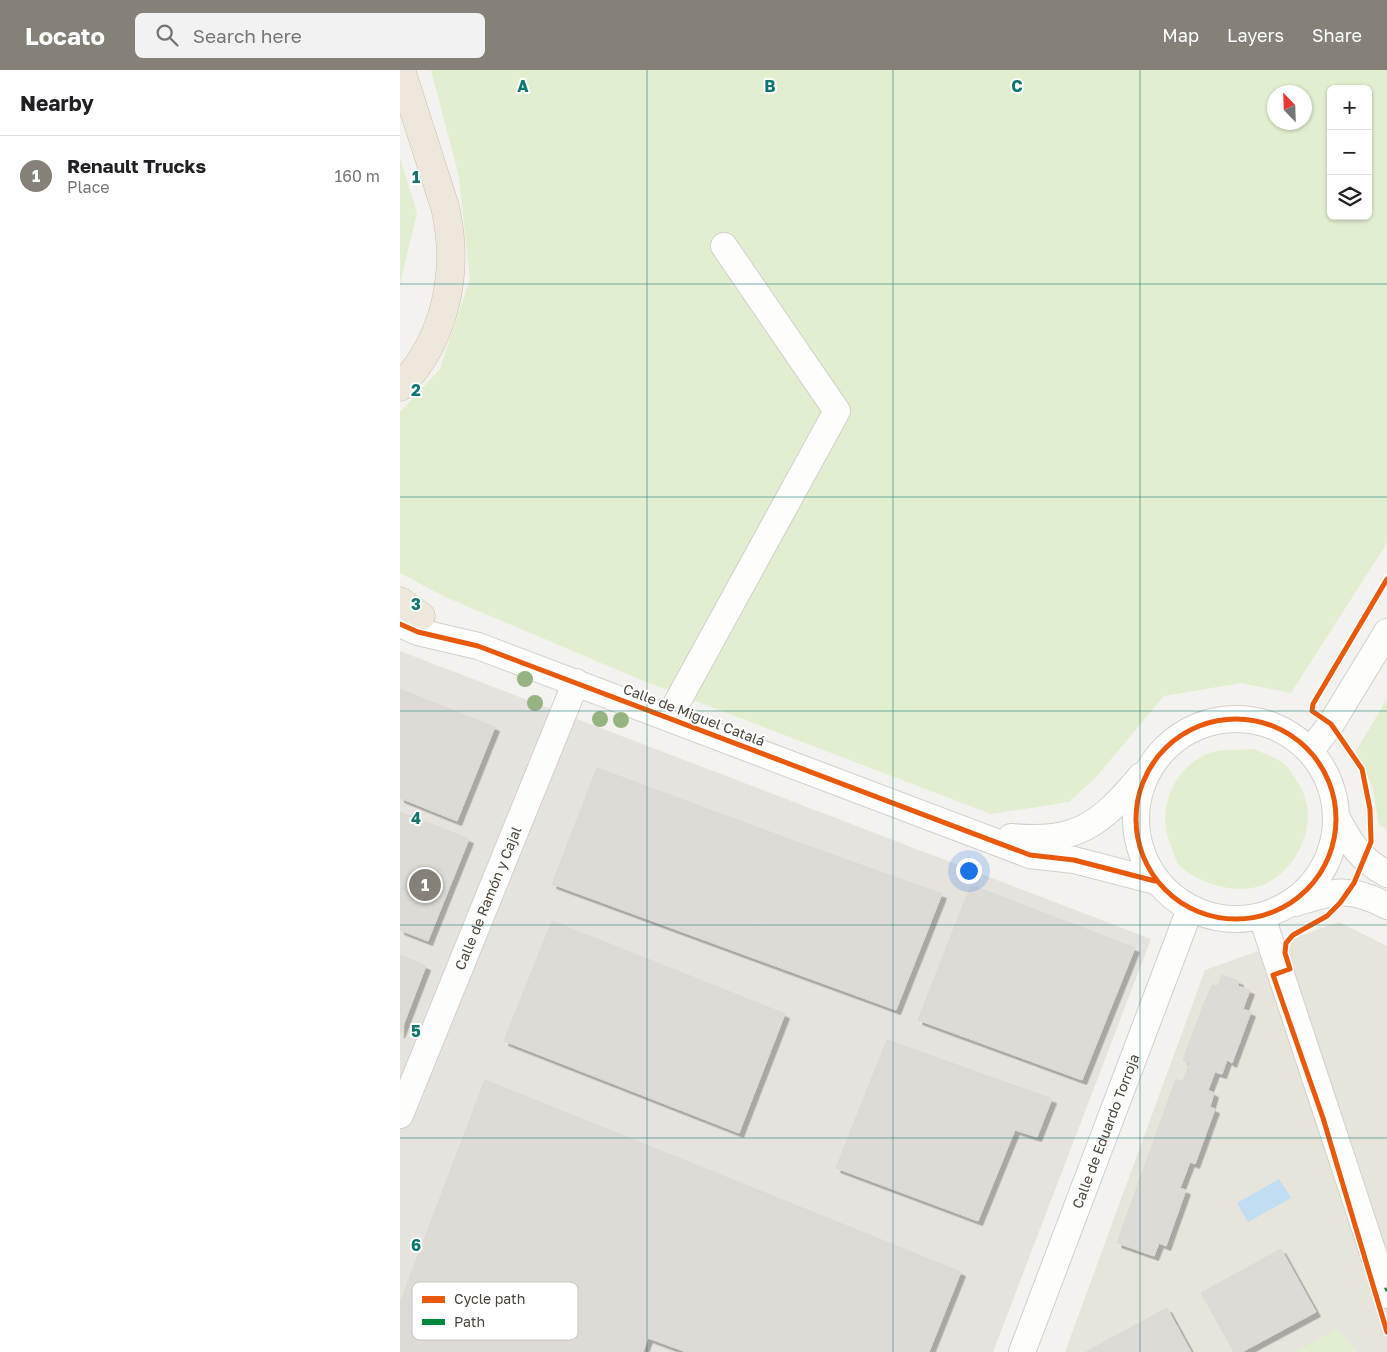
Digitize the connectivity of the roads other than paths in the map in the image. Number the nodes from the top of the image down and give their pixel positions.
1 (400, 70) edge
2 (724, 246) dead end
3 (400, 387) edge
4 (405, 612) edge
5 (1387, 632) edge
6 (576, 682) junction
7 (669, 718) junction
8 (1311, 750) junction
9 (1156, 758) junction
10 (1338, 820) junction
11 (978, 835) junction
12 (1387, 874) edge
13 (1155, 880) junction
14 (1292, 904) junction
15 (1387, 906) edge
16 (1190, 909) junction
17 (1262, 917) junction
18 (400, 1115) edge
19 (1386, 1291) edge
20 (1022, 1352) edge

1 - 3 highway
2 - 7 street
4 - 6 street, Calle de Miguel Catalá
5 - 8 street
6 - 7 street, Calle de Miguel Catalá
6 - 18 street, Calle de Ramón y Cajal
7 - 11 street, Calle de Miguel Catalá
8 - 9 street
8 - 10 street
9 - 11 street
9 - 13 street
10 - 12 street
10 - 14 street
11 - 13 street, Calle de Miguel Catalá
13 - 16 street
14 - 15 street
14 - 17 street
16 - 17 street
16 - 20 street, Calle de Eduardo Torroja
17 - 19 street

